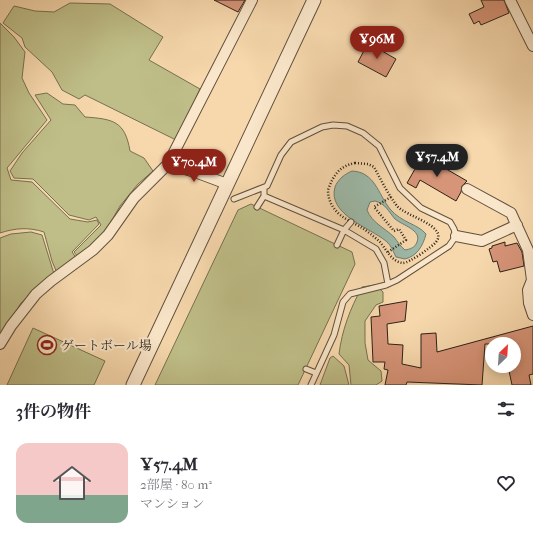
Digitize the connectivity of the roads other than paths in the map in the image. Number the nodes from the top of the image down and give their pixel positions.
1 (252, 0) edge
2 (314, 0) edge
3 (510, 0) edge
4 (533, 46) edge
5 (168, 164) junction
6 (227, 184) junction
7 (264, 188) junction
8 (467, 189) dead end
9 (264, 196) junction
10 (234, 199) dead end
11 (257, 207) dead end
12 (350, 222) road end
13 (517, 225) junction
14 (344, 230) junction
15 (456, 236) junction
16 (337, 245) dead end
17 (388, 284) junction
18 (533, 316) edge
19 (0, 344) edge
20 (306, 368) dead end
21 (316, 373) junction
22 (133, 385) edge
23 (311, 385) edge

1 - 5 street
2 - 6 street
3 - 4 street
5 - 6 street
5 - 19 street
6 - 22 street
7 - 9 lane
7 - 10 lane
7 - 15 lane
8 - 13 street
9 - 11 lane
9 - 14 lane
12 - 14 lane
13 - 15 street
13 - 18 street
14 - 16 lane
14 - 17 lane
15 - 17 lane
17 - 21 lane
20 - 21 lane
21 - 23 lane

